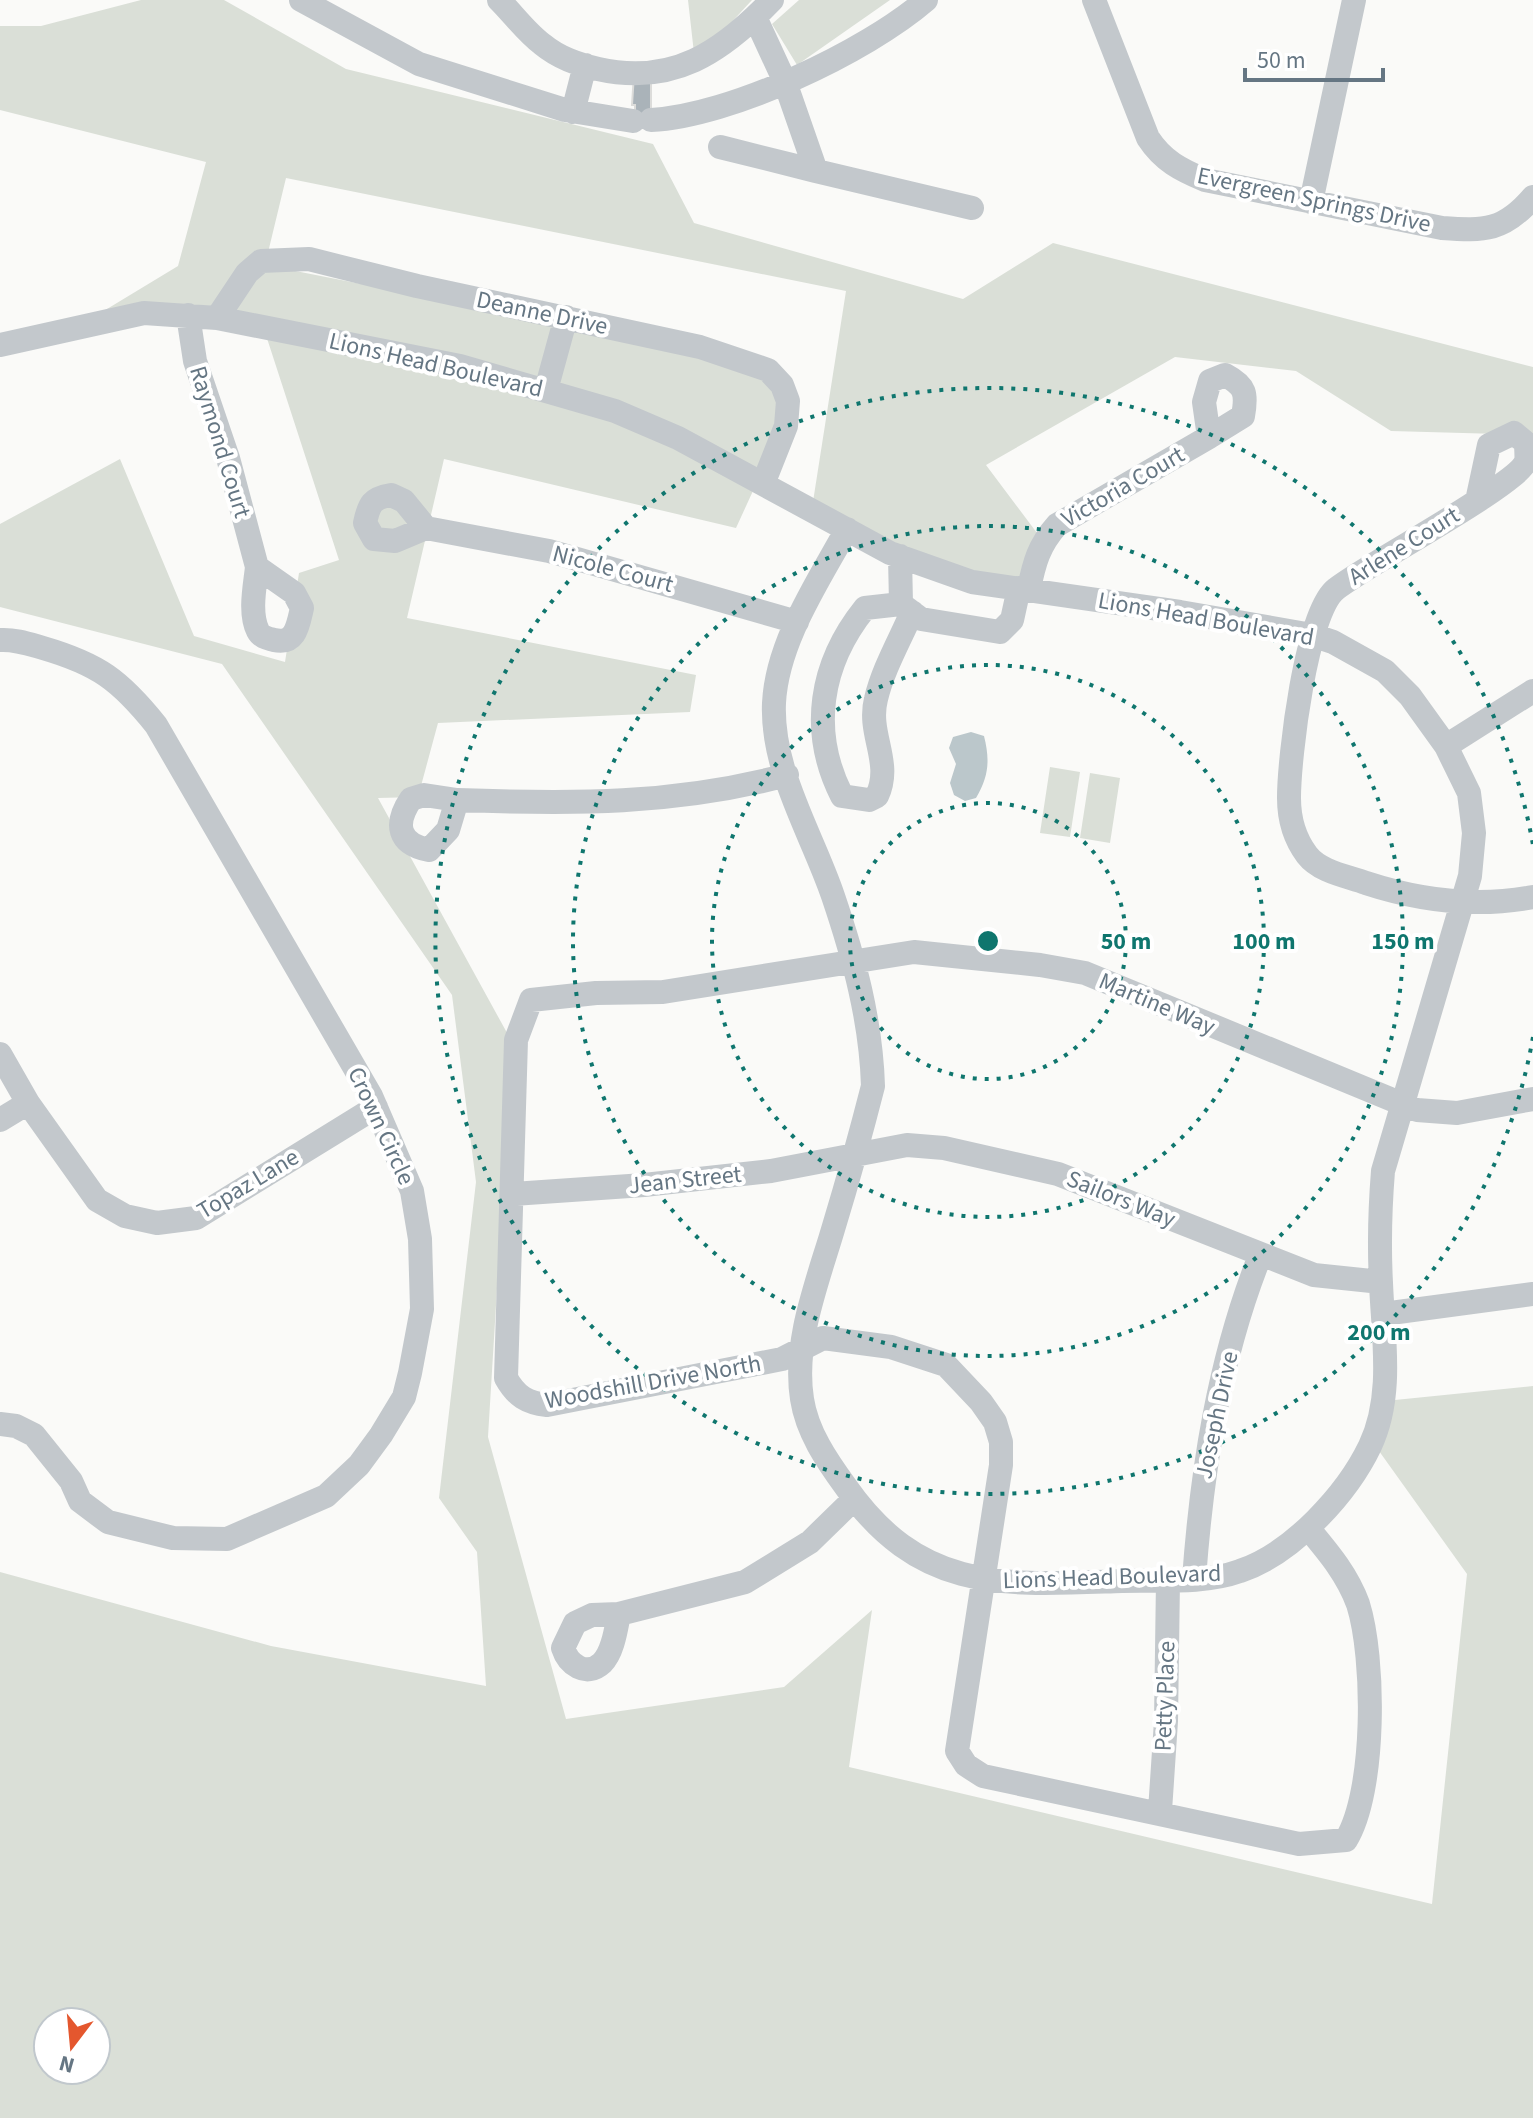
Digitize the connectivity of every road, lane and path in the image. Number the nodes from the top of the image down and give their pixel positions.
1 (301, 0) edge
2 (499, 0) edge
3 (926, 0) edge
4 (1094, 0) edge
5 (1354, 0) edge
6 (764, 9) edge
7 (585, 65) junction
8 (785, 82) junction
9 (573, 112) junction
10 (720, 147) dead end
11 (816, 171) junction
12 (1533, 197) edge
13 (1311, 202) junction
14 (972, 208) dead end
15 (188, 315) junction
16 (566, 317) junction
17 (217, 318) junction
18 (0, 345) edge
19 (546, 390) junction
20 (1209, 437) dead end
21 (763, 484) junction
22 (1477, 501) dead end
23 (426, 528) dead end
24 (847, 529) junction
25 (900, 556) junction
26 (257, 567) dead end
27 (1024, 588) junction
28 (907, 608) junction
29 (797, 622) junction
30 (1312, 635) junction
31 (0, 640) edge
32 (1533, 691) edge
33 (1446, 746) junction
34 (787, 775) junction
35 (457, 800) dead end
36 (1533, 897) edge
37 (1463, 901) junction
38 (852, 962) junction
39 (0, 1054) edge
40 (1533, 1099) edge
41 (28, 1103) junction
42 (1403, 1105) junction
43 (376, 1107) junction
44 (0, 1120) edge
45 (856, 1153) junction
46 (513, 1194) junction
47 (1260, 1256) junction
48 (1381, 1282) junction
49 (1533, 1294) edge
50 (1383, 1314) junction
51 (801, 1349) junction
52 (0, 1424) edge
53 (854, 1499) junction
54 (1308, 1528) junction
55 (1194, 1579) junction
56 (981, 1580) junction
57 (1168, 1580) junction
58 (619, 1614) dead end
59 (1160, 1811) junction

1 - 9 street
2 - 7 street
3 - 8 street
4 - 13 street, Evergreen Springs Drive
5 - 13 street
6 - 7 street
6 - 8 street
7 - 9 street
8 - 9 street
8 - 11 street
10 - 11 street
11 - 14 street
12 - 13 street, Evergreen Springs Drive
15 - 17 street, Lions Head Boulevard
15 - 18 street, Lions Head Boulevard
15 - 26 street, Raymond Court
16 - 17 street, Deanne Drive
16 - 19 street
16 - 21 street, Deanne Drive
17 - 19 street, Lions Head Boulevard
19 - 21 street, Lions Head Boulevard
20 - 27 street, Victoria Court
21 - 24 street, Lions Head Boulevard
22 - 30 street, Arlene Court
23 - 29 street, Nicole Court
24 - 25 street, Lions Head Boulevard
24 - 29 street, Lions Head Boulevard
25 - 27 street, Lions Head Boulevard
25 - 28 street
27 - 28 street, Victoria Court
27 - 30 street, Lions Head Boulevard
28 - 28 street
29 - 34 street, Lions Head Boulevard
30 - 33 street, Lions Head Boulevard
30 - 37 street, Arlene Court
31 - 43 street, Crown Circle
32 - 33 street
33 - 37 street, Lions Head Boulevard
34 - 35 street
34 - 38 street, Lions Head Boulevard
36 - 37 street, Arlene Court
37 - 42 street, Lions Head Boulevard
38 - 42 street, Martine Way
38 - 45 street, Lions Head Boulevard
38 - 46 street, Martine Way
39 - 41 street, Topaz Lane
40 - 42 street, Martine Way
41 - 43 street, Topaz Lane
41 - 44 street
42 - 48 street, Lions Head Boulevard
43 - 52 street, Crown Circle
45 - 46 street, Jean Street
45 - 47 street, Sailors Way
45 - 51 street, Lions Head Boulevard
46 - 51 street, Woodshill Drive North
47 - 48 street, Sailors Way
47 - 55 street, Joseph Drive
48 - 50 street, Lions Head Boulevard
49 - 50 street
50 - 54 street, Lions Head Boulevard
51 - 53 street, Lions Head Boulevard
51 - 56 street, Woodshill Drive North
53 - 56 street, Lions Head Boulevard
53 - 58 street
54 - 55 street, Lions Head Boulevard
54 - 59 street, Woodshill Drive North
55 - 57 street, Lions Head Boulevard
56 - 57 street, Lions Head Boulevard
56 - 59 street, Woodshill Drive North
57 - 59 street, Petty Place

